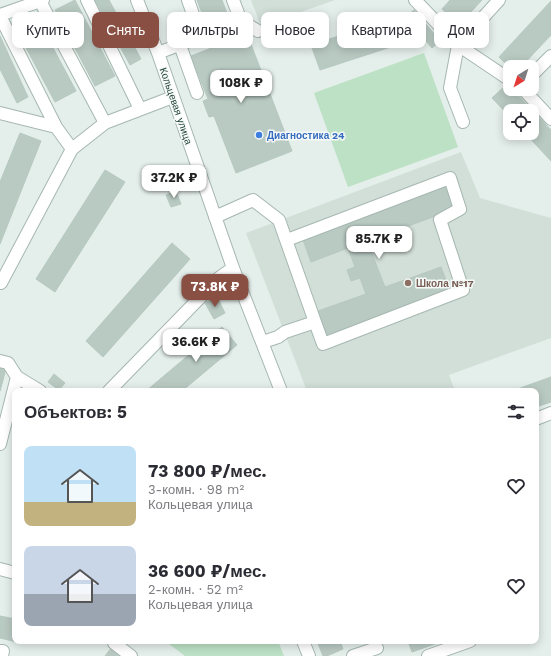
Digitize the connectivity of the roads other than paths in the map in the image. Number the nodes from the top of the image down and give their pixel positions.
1 (87, 0) edge
2 (137, 0) edge
3 (188, 0) edge
4 (233, 0) edge
5 (415, 0) edge
6 (499, 0) edge
7 (41, 1) edge
8 (192, 12) edge
9 (238, 12) edge
10 (488, 12) edge
11 (0, 15) edge
12 (434, 20) edge
13 (253, 28) edge
14 (258, 31) dead end
15 (172, 48) edge
16 (181, 48) edge
17 (457, 48) edge
18 (462, 48) edge
19 (158, 53) junction
20 (551, 56) edge
21 (539, 68) edge
22 (503, 75) edge
23 (197, 93) dead end
24 (530, 96) edge
25 (172, 97) junction
26 (140, 109) junction
27 (0, 113) edge
28 (551, 119) edge
29 (463, 122) dead end
30 (105, 123) junction
31 (56, 128) junction
32 (72, 149) junction
33 (215, 217) junction
34 (287, 240) junction
35 (233, 268) junction
36 (1, 283) dead end
37 (315, 322) junction
38 (263, 342) junction
39 (0, 361) edge
40 (17, 377) junction
41 (14, 388) edge
42 (35, 388) edge
43 (112, 388) edge
44 (280, 388) edge
45 (12, 397) edge
46 (551, 413) edge
47 (539, 418) edge
48 (0, 444) edge
49 (0, 569) edge
50 (12, 572) edge
51 (115, 644) edge
52 (304, 644) edge
53 (465, 647) edge
54 (377, 648) edge
55 (0, 651) edge
56 (2, 656) edge
57 (131, 656) edge
58 (309, 656) edge
59 (353, 656) edge
60 (428, 656) edge

1 - 26 street
2 - 19 street, Кольцевая улица
3 - 8 street
4 - 9 street
5 - 12 street
6 - 10 street
7 - 11 street
7 - 30 street
11 - 31 street
13 - 14 street
15 - 19 street
16 - 23 street
17 - 29 street
18 - 22 street
19 - 25 street, Кольцевая улица
20 - 21 street
24 - 28 street
25 - 26 street
25 - 33 street, Кольцевая улица
26 - 30 street
27 - 31 street
30 - 32 street
31 - 32 street
32 - 36 street
33 - 34 street
33 - 35 street, Кольцевая улица
34 - 37 street
34 - 37 street
35 - 38 street, Кольцевая улица
35 - 43 street
37 - 38 street
38 - 44 street, Кольцевая улица
39 - 40 street
40 - 41 street
40 - 42 street
45 - 48 street
46 - 47 street
49 - 50 street
51 - 57 street
52 - 58 street
53 - 60 street
54 - 59 street
55 - 56 street

